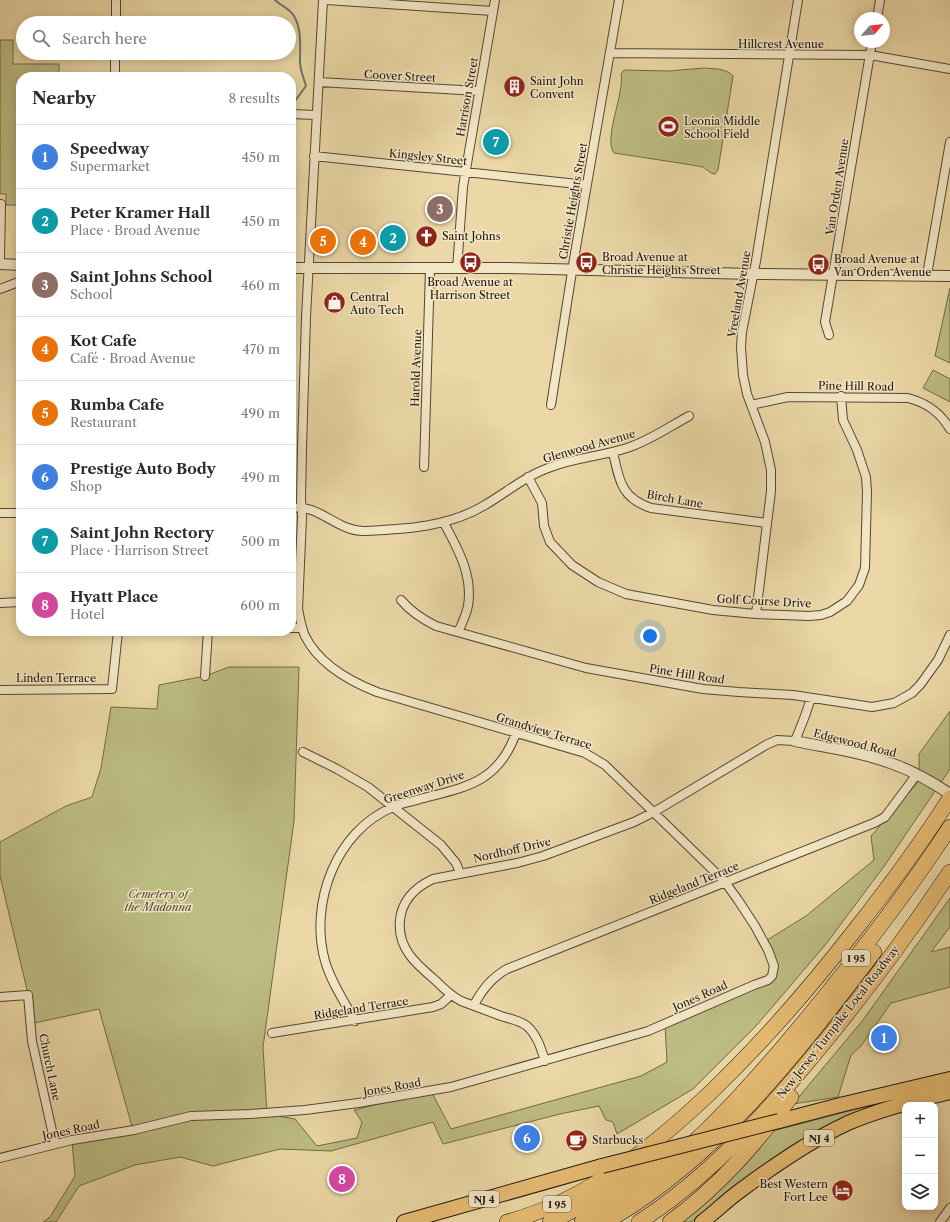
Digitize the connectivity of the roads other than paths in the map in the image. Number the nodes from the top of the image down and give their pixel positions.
1 (116, 0) edge
2 (324, 0) edge
3 (495, 0) edge
4 (619, 0) edge
5 (798, 0) edge
6 (880, 0) edge
7 (411, 3) edge
8 (494, 11) junction
9 (878, 12) edge
10 (116, 16) edge
11 (871, 48) edge
12 (610, 53) junction
13 (789, 55) junction
14 (870, 55) junction
15 (115, 60) edge
16 (950, 69) edge
17 (115, 72) edge
18 (319, 82) junction
19 (479, 91) junction
20 (296, 114) edge
21 (316, 115) junction
22 (950, 142) edge
23 (314, 156) junction
24 (948, 167) edge
25 (465, 171) junction
26 (587, 185) junction
27 (1, 204) dead end
28 (0, 260) edge
29 (0, 264) edge
30 (16, 265) edge
31 (296, 268) edge
32 (309, 268) junction
33 (430, 269) junction
34 (457, 269) junction
35 (572, 270) junction
36 (753, 274) junction
37 (834, 274) junction
38 (927, 275) junction
39 (950, 276) edge
40 (16, 283) edge
41 (0, 289) edge
42 (829, 335) dead end
43 (841, 396) junction
44 (551, 405) dead end
45 (751, 406) junction
46 (689, 416) dead end
47 (950, 429) edge
48 (613, 452) junction
49 (424, 467) dead end
50 (528, 478) junction
51 (301, 507) junction
52 (296, 508) edge
53 (0, 513) edge
54 (16, 513) edge
55 (444, 522) junction
56 (767, 523) junction
57 (401, 600) dead end
58 (16, 602) edge
59 (0, 603) edge
60 (756, 614) junction
61 (296, 628) edge
62 (302, 628) junction
63 (458, 632) junction
64 (950, 635) edge
65 (117, 636) edge
66 (208, 636) edge
67 (205, 676) dead end
68 (0, 690) edge
69 (811, 698) junction
70 (516, 733) junction
71 (794, 741) junction
72 (303, 752) dead end
73 (917, 774) junction
74 (950, 794) edge
75 (950, 798) edge
76 (393, 807) junction
77 (654, 812) junction
78 (950, 827) edge
79 (950, 845) edge
80 (950, 872) edge
81 (460, 873) junction
82 (725, 882) junction
83 (772, 976) joint
84 (451, 995) junction
85 (0, 997) edge
86 (474, 1005) junction
87 (355, 1020) junction
88 (272, 1033) dead end
89 (828, 1038) junction
90 (545, 1060) junction
91 (950, 1079) edge
92 (950, 1092) edge
93 (55, 1144) junction
94 (688, 1144) junction
95 (0, 1158) edge
96 (950, 1208) edge
97 (404, 1222) edge
98 (507, 1222) edge
99 (550, 1222) edge
100 (582, 1222) edge
101 (605, 1222) edge
102 (639, 1222) edge
103 (670, 1222) edge
104 (702, 1222) edge
105 (940, 1222) edge

1 - 10 street
2 - 7 street
2 - 18 street, Grandview Terrace
3 - 8 street, Harrison Street
4 - 12 street, Christie Heights Street
5 - 13 street, Vreeland Avenue
6 - 9 street
7 - 8 street
8 - 19 street, Harrison Street
11 - 14 street, Van Orden Avenue
12 - 13 street, Hillcrest Avenue
12 - 26 street, Christie Heights Street
13 - 14 street, Hillcrest Avenue
13 - 36 street, Vreeland Avenue
14 - 16 street, Hillcrest Avenue
14 - 37 street, Van Orden Avenue
15 - 17 street
18 - 19 street, Coover Street
18 - 21 street, Grandview Terrace
19 - 25 street, Harrison Street
20 - 21 street
21 - 23 street, Grandview Terrace
22 - 24 street
23 - 25 street, Kingsley Street
23 - 32 street, Grandview Terrace
24 - 38 street
25 - 26 street, Kingsley Street
25 - 34 street, Harrison Street
26 - 35 street, Christie Heights Street
27 - 28 street
29 - 30 street
31 - 32 street
32 - 33 street
32 - 51 street, Grandview Terrace
33 - 34 street
33 - 49 street, Harold Avenue
34 - 35 street
35 - 36 street
35 - 44 street, Christie Heights Street
36 - 37 street
36 - 45 street, Vreeland Avenue
37 - 38 street
37 - 42 street, Van Orden Avenue
38 - 39 street
40 - 41 street
43 - 45 street, Pine Hill Road
43 - 47 street, Pine Hill Road
43 - 60 street, Golf Course Drive
45 - 56 street, Vreeland Avenue
46 - 48 street, Glenwood Avenue
48 - 50 street, Glenwood Avenue
48 - 56 street, Birch Lane
50 - 55 street, Glenwood Avenue
50 - 60 street, Golf Course Drive
51 - 52 street, Glenwood Avenue
51 - 55 street, Glenwood Avenue
51 - 62 street, Grandview Terrace
53 - 54 street
55 - 63 street
56 - 60 street, Vreeland Avenue
57 - 63 street, Pine Hill Road
58 - 59 street
61 - 62 street
62 - 70 street, Grandview Terrace
63 - 69 street, Pine Hill Road
64 - 69 street, Pine Hill Road
65 - 68 street, Linden Terrace
66 - 67 street
69 - 71 street
70 - 76 street, Greenway Drive
70 - 77 street, Grandview Terrace
71 - 73 street, Edgewood Road
71 - 77 street, Nordhoff Drive
72 - 76 street
73 - 74 street, Edgewood Road
73 - 82 street, Ridgeland Terrace
75 - 98 highway, I 95
76 - 81 street
76 - 87 street, Greenway Drive
77 - 81 street, Nordhoff Drive
77 - 82 street, Grandview Terrace
78 - 100 highway, I 95
79 - 101 highway, I 95
80 - 89 highway, New Jersey Turnpike Local Roadway / I 95
81 - 84 street, Nordhoff Drive
82 - 83 street, Grandview Terrace
82 - 86 street, Ridgeland Terrace
83 - 90 street, Jones Road
84 - 86 street, Nordhoff Drive
84 - 87 street, Ridgeland Terrace
85 - 93 street, Church Lane
86 - 90 street, Nordhoff Drive
87 - 88 street, Ridgeland Terrace
89 - 102 highway, New Jersey Turnpike Local Roadway / I 95
89 - 103 highway
90 - 93 street, Jones Road
91 - 94 highway, NJ 4, bridge
92 - 104 highway, NJ 4
93 - 95 street, Jones Road
94 - 97 highway, NJ 4, bridge
94 - 99 highway, bridge
96 - 105 street

